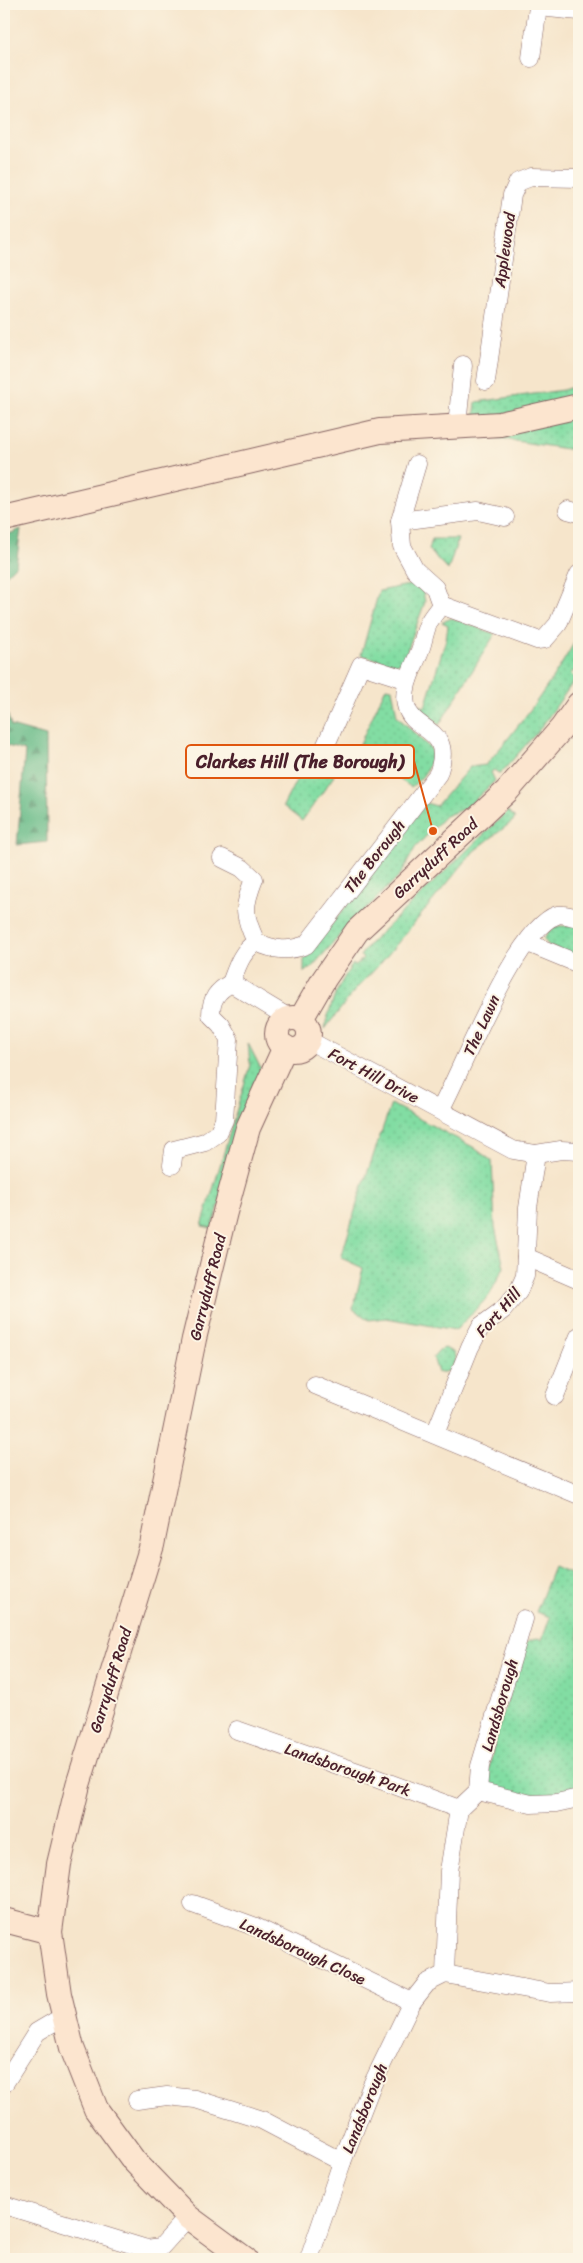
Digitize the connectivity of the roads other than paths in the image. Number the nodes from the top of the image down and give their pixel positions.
1 (538, 6) edge
2 (579, 11) edge
3 (531, 58) dead end
4 (579, 178) edge
5 (462, 365) dead end
6 (486, 381) dead end
7 (579, 406) edge
8 (457, 426) junction
9 (417, 464) dead end
10 (505, 516) dead end
11 (4, 520) edge
12 (400, 521) junction
13 (579, 574) edge
14 (441, 604) junction
15 (408, 680) junction
16 (579, 704) edge
17 (321, 756) dead end
18 (222, 858) dead end
19 (579, 918) edge
20 (256, 942) junction
21 (528, 943) junction
22 (579, 964) edge
23 (231, 983) junction
24 (299, 1026) junction
25 (440, 1110) junction
26 (579, 1151) edge
27 (536, 1154) junction
28 (172, 1165) dead end
29 (526, 1257) junction
30 (579, 1280) edge
31 (579, 1336) edge
32 (315, 1385) dead end
33 (555, 1396) dead end
34 (435, 1434) junction
35 (579, 1495) edge
36 (524, 1619) dead end
37 (236, 1730) dead end
38 (478, 1791) junction
39 (579, 1798) edge
40 (459, 1810) junction
41 (193, 1904) dead end
42 (4, 1920) edge
43 (50, 1932) junction
44 (445, 1974) junction
45 (579, 1992) edge
46 (412, 2002) junction
47 (64, 2016) junction
48 (4, 2084) edge
49 (138, 2100) dead end
50 (342, 2162) junction
51 (4, 2205) edge
52 (188, 2217) junction
53 (246, 2259) edge
54 (309, 2259) edge

1 - 2 street
1 - 3 street
4 - 6 street, Applewood
5 - 8 street
7 - 8 street
8 - 11 street
9 - 12 street
10 - 12 street
12 - 14 street
13 - 14 street
14 - 15 street, The Borough
15 - 17 street
15 - 20 street, The Borough
16 - 24 street, Garryduff Road
18 - 20 street
19 - 21 street, The Lawn
20 - 23 street
21 - 22 street
21 - 25 street, The Lawn
23 - 24 street
23 - 28 street
24 - 25 street, Fort Hill Drive
24 - 43 street, Garryduff Road
25 - 27 street
26 - 27 street
27 - 29 street, Fort Hill
29 - 30 street
29 - 34 street, Fort Hill
31 - 33 street
32 - 34 street
34 - 35 street
36 - 38 street, Landsborough
37 - 40 street, Landsborough Park
38 - 39 street
38 - 40 street
40 - 44 street
41 - 46 street, Landsborough Close
42 - 43 street
43 - 47 street, Garryduff Road
44 - 45 street
44 - 46 street, Landsborough
46 - 50 street, Landsborough
47 - 48 street
47 - 52 street, Garryduff Road
49 - 50 street
50 - 54 street, Landsborough
51 - 52 street
52 - 53 street, Garryduff Road

